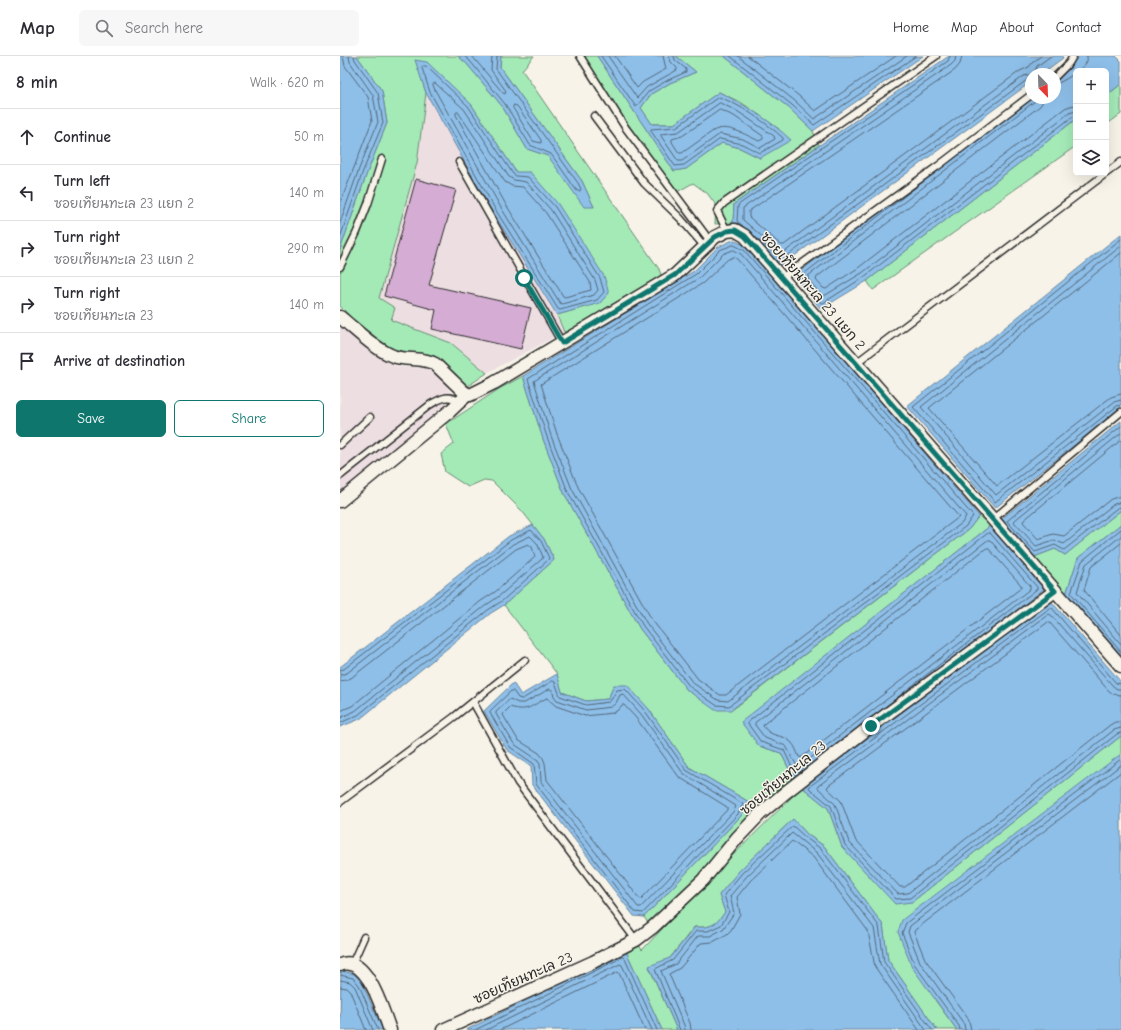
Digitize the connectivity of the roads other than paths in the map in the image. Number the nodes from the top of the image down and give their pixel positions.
1 (580, 56) edge
2 (936, 56) edge
3 (1074, 56) edge
4 (1061, 71) edge
5 (1025, 100) edge
6 (594, 116) dead end
7 (382, 159) dead end
8 (459, 162) dead end
9 (1121, 162) edge
10 (727, 231) junction
11 (707, 244) junction
12 (340, 267) edge
13 (782, 278) junction
14 (340, 317) edge
15 (562, 343) junction
16 (856, 363) junction
17 (467, 397) junction
18 (1121, 412) edge
19 (370, 417) dead end
20 (340, 445) edge
21 (340, 476) edge
22 (340, 501) edge
23 (993, 519) junction
24 (1055, 591) junction
25 (525, 660) dead end
26 (1121, 666) edge
27 (473, 702) junction
28 (340, 802) edge
29 (364, 937) dead end
30 (636, 940) junction
31 (344, 962) edge
32 (390, 1030) edge
33 (443, 1030) edge

1 - 11 lane
2 - 10 lane
3 - 4 lane
5 - 13 lane
6 - 11 lane
7 - 12 lane
8 - 15 lane
9 - 16 lane
10 - 11 street
10 - 13 street, ซอยเทียนทะเล 23 แยก 2
11 - 15 street
13 - 16 street, ซอยเทียนทะเล 23 แยก 2
14 - 17 street
15 - 17 street
16 - 23 street, ซอยเทียนทะเล 23 แยก 2
17 - 21 lane
17 - 22 street
18 - 23 lane
19 - 20 lane
23 - 24 street, ซอยเทียนทะเล 23 แยก 2
24 - 26 street
24 - 30 street, ซอยเทียนทะเล 23
25 - 27 lane
27 - 28 lane
27 - 30 lane
29 - 31 lane
30 - 33 street, ซอยเทียนทะเล 23
31 - 32 street

